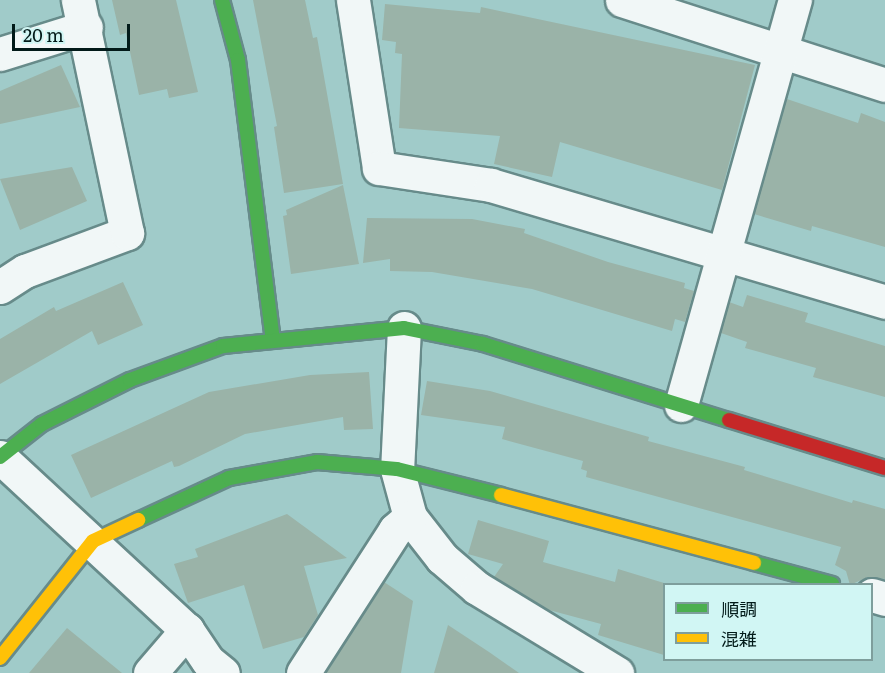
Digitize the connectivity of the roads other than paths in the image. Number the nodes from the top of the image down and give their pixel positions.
1 (222, 0) edge
2 (353, 0) edge
3 (622, 0) edge
4 (795, 0) edge
5 (82, 14) edge
6 (780, 51) junction
7 (0, 54) edge
8 (885, 85) edge
9 (725, 252) junction
10 (0, 287) edge
11 (885, 302) edge
12 (404, 328) junction
13 (273, 341) junction
14 (681, 405) junction
15 (0, 457) edge
16 (885, 468) edge
17 (397, 469) junction
18 (410, 517) junction
19 (93, 541) junction
20 (824, 583) edge
21 (187, 630) junction
22 (0, 658) edge
23 (150, 673) edge
24 (223, 673) edge
25 (303, 673) edge
26 (617, 673) edge

1 - 13 street
2 - 9 street
3 - 6 street
4 - 6 street
5 - 7 street
5 - 10 street
6 - 8 street
6 - 9 street
9 - 11 street
9 - 14 street
12 - 13 street
12 - 14 street
12 - 17 street
13 - 15 street
14 - 16 street
15 - 19 street
17 - 18 street
17 - 19 street
17 - 20 street
18 - 25 street
18 - 26 street
19 - 21 street
19 - 22 street
21 - 23 street
21 - 24 street

